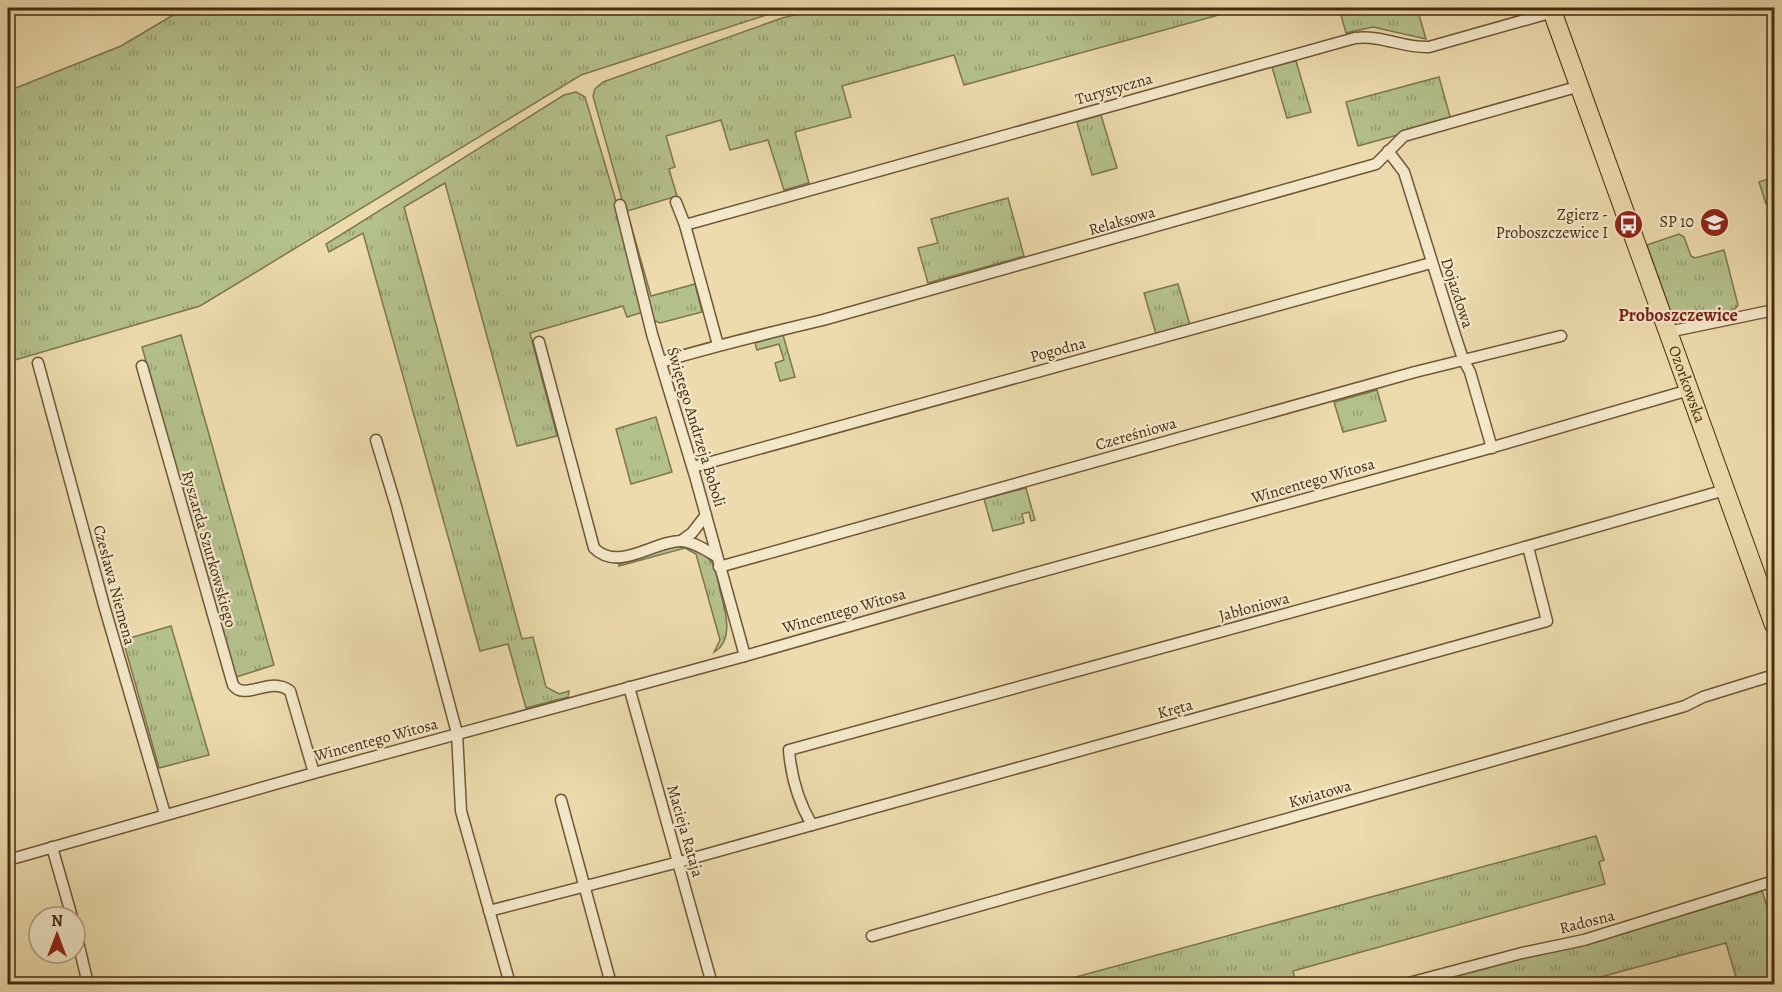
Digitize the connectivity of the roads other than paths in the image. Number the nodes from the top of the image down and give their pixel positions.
1 (1552, 10) edge
2 (1580, 86) junction
3 (1388, 151) junction
4 (676, 202) dead end
5 (620, 205) dead end
6 (685, 225) junction
7 (1431, 263) junction
8 (1774, 310) edge
9 (1668, 332) junction
10 (1561, 336) dead end
11 (539, 342) dead end
12 (718, 345) junction
13 (1463, 359) junction
14 (661, 362) junction
15 (38, 363) dead end
16 (142, 366) dead end
17 (1689, 390) junction
18 (376, 440) dead end
19 (1492, 448) junction
20 (693, 467) junction
21 (1725, 490) junction
22 (706, 515) junction
23 (681, 541) junction
24 (1528, 546) junction
25 (718, 561) junction
26 (1774, 625) edge
27 (745, 656) junction
28 (1774, 675) edge
29 (629, 687) junction
30 (457, 733) junction
31 (314, 773) junction
32 (561, 800) dead end
33 (165, 814) junction
34 (812, 825) junction
35 (52, 847) junction
36 (8, 860) edge
37 (679, 862) junction
38 (1774, 881) edge
39 (585, 886) junction
40 (69, 905) edge
41 (489, 911) junction
42 (872, 936) dead end
43 (84, 965) edge
44 (88, 984) edge
45 (510, 984) edge
46 (611, 984) edge
47 (712, 984) edge
48 (1405, 984) edge

1 - 2 main road, Ozorkowska
1 - 6 street, Turystyczna
2 - 3 street, Relaksowa
2 - 9 main road, Ozorkowska
3 - 7 street, Dojazdowa
3 - 12 street, Relaksowa
4 - 6 street
5 - 14 street, Świętego Andrzeja Boboli
6 - 12 street
7 - 13 street, Dojazdowa
7 - 20 street, Pogodna
8 - 9 street
9 - 17 main road, Ozorkowska
10 - 13 street, Czereśniowa
11 - 23 street
12 - 14 street, Relaksowa
13 - 19 street, Dojazdowa
13 - 25 street, Czereśniowa
14 - 20 street, Świętego Andrzeja Boboli
15 - 33 street, Czesława Niemena
16 - 31 street, Ryszarda Szurkowskiego
17 - 19 street, Wincentego Witosa
17 - 21 main road, Ozorkowska
18 - 30 street
19 - 27 street, Wincentego Witosa
20 - 22 street, Świętego Andrzeja Boboli
21 - 24 street, Jabłoniowa
21 - 26 main road, Ozorkowska
22 - 23 street
22 - 25 street, Świętego Andrzeja Boboli
23 - 25 street
24 - 34 street, Kręta
24 - 34 street, Jabłoniowa
25 - 27 street, Świętego Andrzeja Boboli
27 - 29 street, Wincentego Witosa
28 - 42 street, Kwiatowa
29 - 30 street, Wincentego Witosa
29 - 37 street, Macieja Rataja
30 - 31 street, Wincentego Witosa
30 - 41 street
31 - 33 street, Wincentego Witosa
32 - 39 street
33 - 35 street, Wincentego Witosa
34 - 37 street
35 - 36 street, Wincentego Witosa
35 - 40 street
37 - 39 street
37 - 47 street, Macieja Rataja
38 - 48 street, Radosna
39 - 41 street
39 - 46 street
41 - 45 street
43 - 44 street

